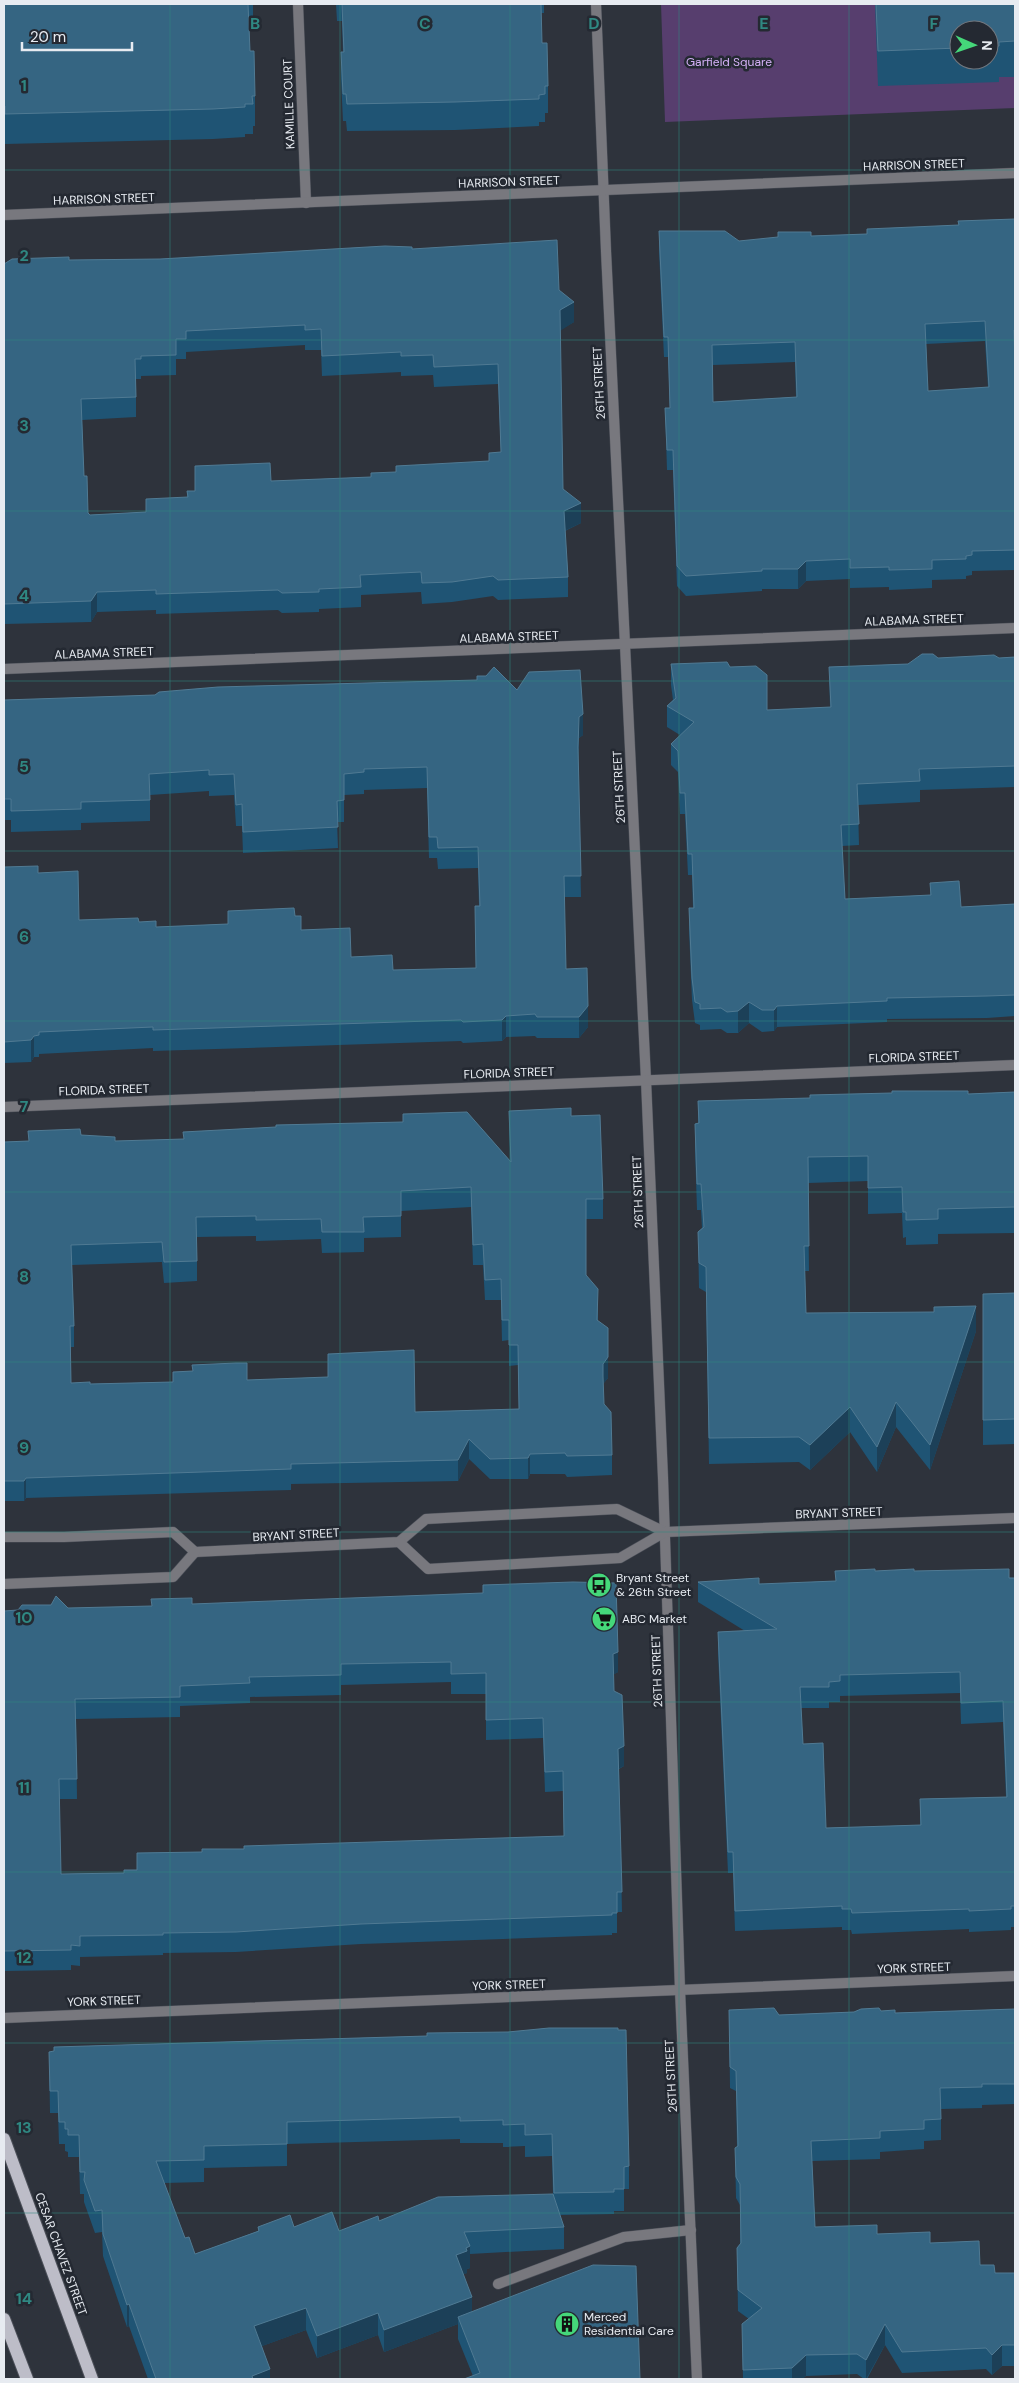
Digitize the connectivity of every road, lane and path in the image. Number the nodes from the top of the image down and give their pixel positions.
1 (298, 4) edge
2 (596, 4) edge
3 (1015, 173) edge
4 (604, 190) junction
5 (306, 202) junction
6 (4, 215) edge
7 (1015, 628) edge
8 (624, 645) junction
9 (4, 669) edge
10 (1015, 1065) edge
11 (646, 1080) junction
12 (4, 1107) edge
13 (1015, 1518) edge
14 (665, 1532) junction
15 (4, 1537) edge
16 (399, 1542) junction
17 (195, 1552) junction
18 (4, 1584) edge
19 (1015, 1976) edge
20 (680, 1990) junction
21 (4, 2018) edge
22 (4, 2139) edge
23 (691, 2230) junction
24 (498, 2284) dead end
25 (4, 2319) edge
26 (27, 2379) edge
27 (92, 2379) edge
28 (697, 2379) edge

1 - 5 street, KAMILLE COURT
2 - 4 street, 26TH STREET
3 - 4 street, HARRISON STREET
4 - 5 street, HARRISON STREET
4 - 8 street, 26TH STREET
5 - 6 street, HARRISON STREET
7 - 8 street, ALABAMA STREET
8 - 9 street, ALABAMA STREET
8 - 11 street, 26TH STREET
10 - 11 street, FLORIDA STREET
11 - 12 street, FLORIDA STREET
11 - 14 street, 26TH STREET
13 - 14 street, BRYANT STREET
14 - 16 street, BRYANT STREET
14 - 16 street, BRYANT STREET
14 - 20 street, 26TH STREET
15 - 17 street
16 - 17 street, BRYANT STREET
17 - 18 street
19 - 20 street, YORK STREET
20 - 21 street, YORK STREET
20 - 23 street, 26TH STREET
22 - 27 main road, CESAR CHAVEZ STREET
23 - 24 street
23 - 28 street, 26TH STREET
25 - 26 main road

